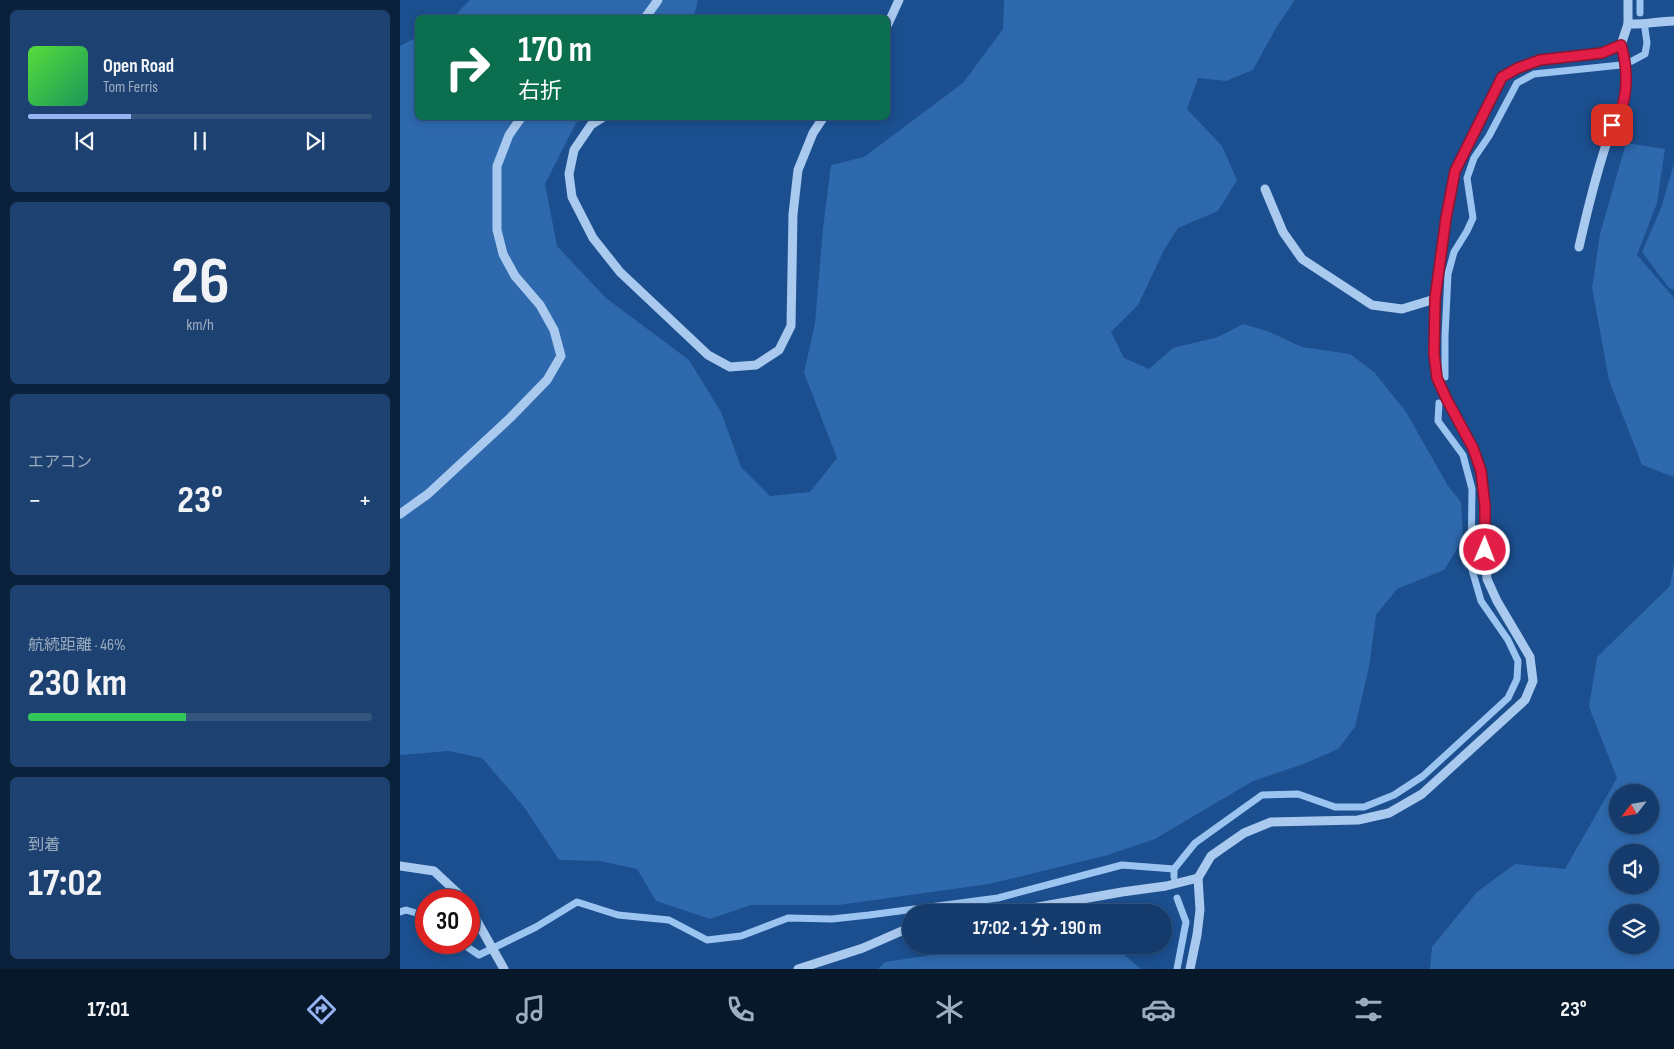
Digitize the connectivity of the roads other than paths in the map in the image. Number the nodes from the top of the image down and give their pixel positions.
1 (658, 0) edge
2 (899, 0) edge
3 (1628, 0) edge
4 (647, 15) edge
5 (890, 20) edge
6 (1674, 21) edge
7 (1628, 24) junction
8 (1621, 45) junction
9 (519, 120) edge
10 (599, 120) edge
11 (823, 120) edge
12 (1264, 189) dead end
13 (1579, 246) dead end
14 (1435, 299) junction
15 (400, 514) edge
16 (400, 866) edge
17 (1198, 878) junction
18 (453, 889) edge
19 (1055, 904) edge
20 (480, 926) edge
21 (902, 931) edge
22 (504, 969) edge
23 (798, 969) edge
24 (1190, 969) edge

1 - 4 street
2 - 5 street
3 - 7 street
6 - 7 street
7 - 8 street
8 - 13 street
8 - 14 street
9 - 15 street
10 - 11 street
12 - 14 street
14 - 17 street
16 - 18 street
17 - 19 street
17 - 24 street
20 - 22 street
21 - 23 street

